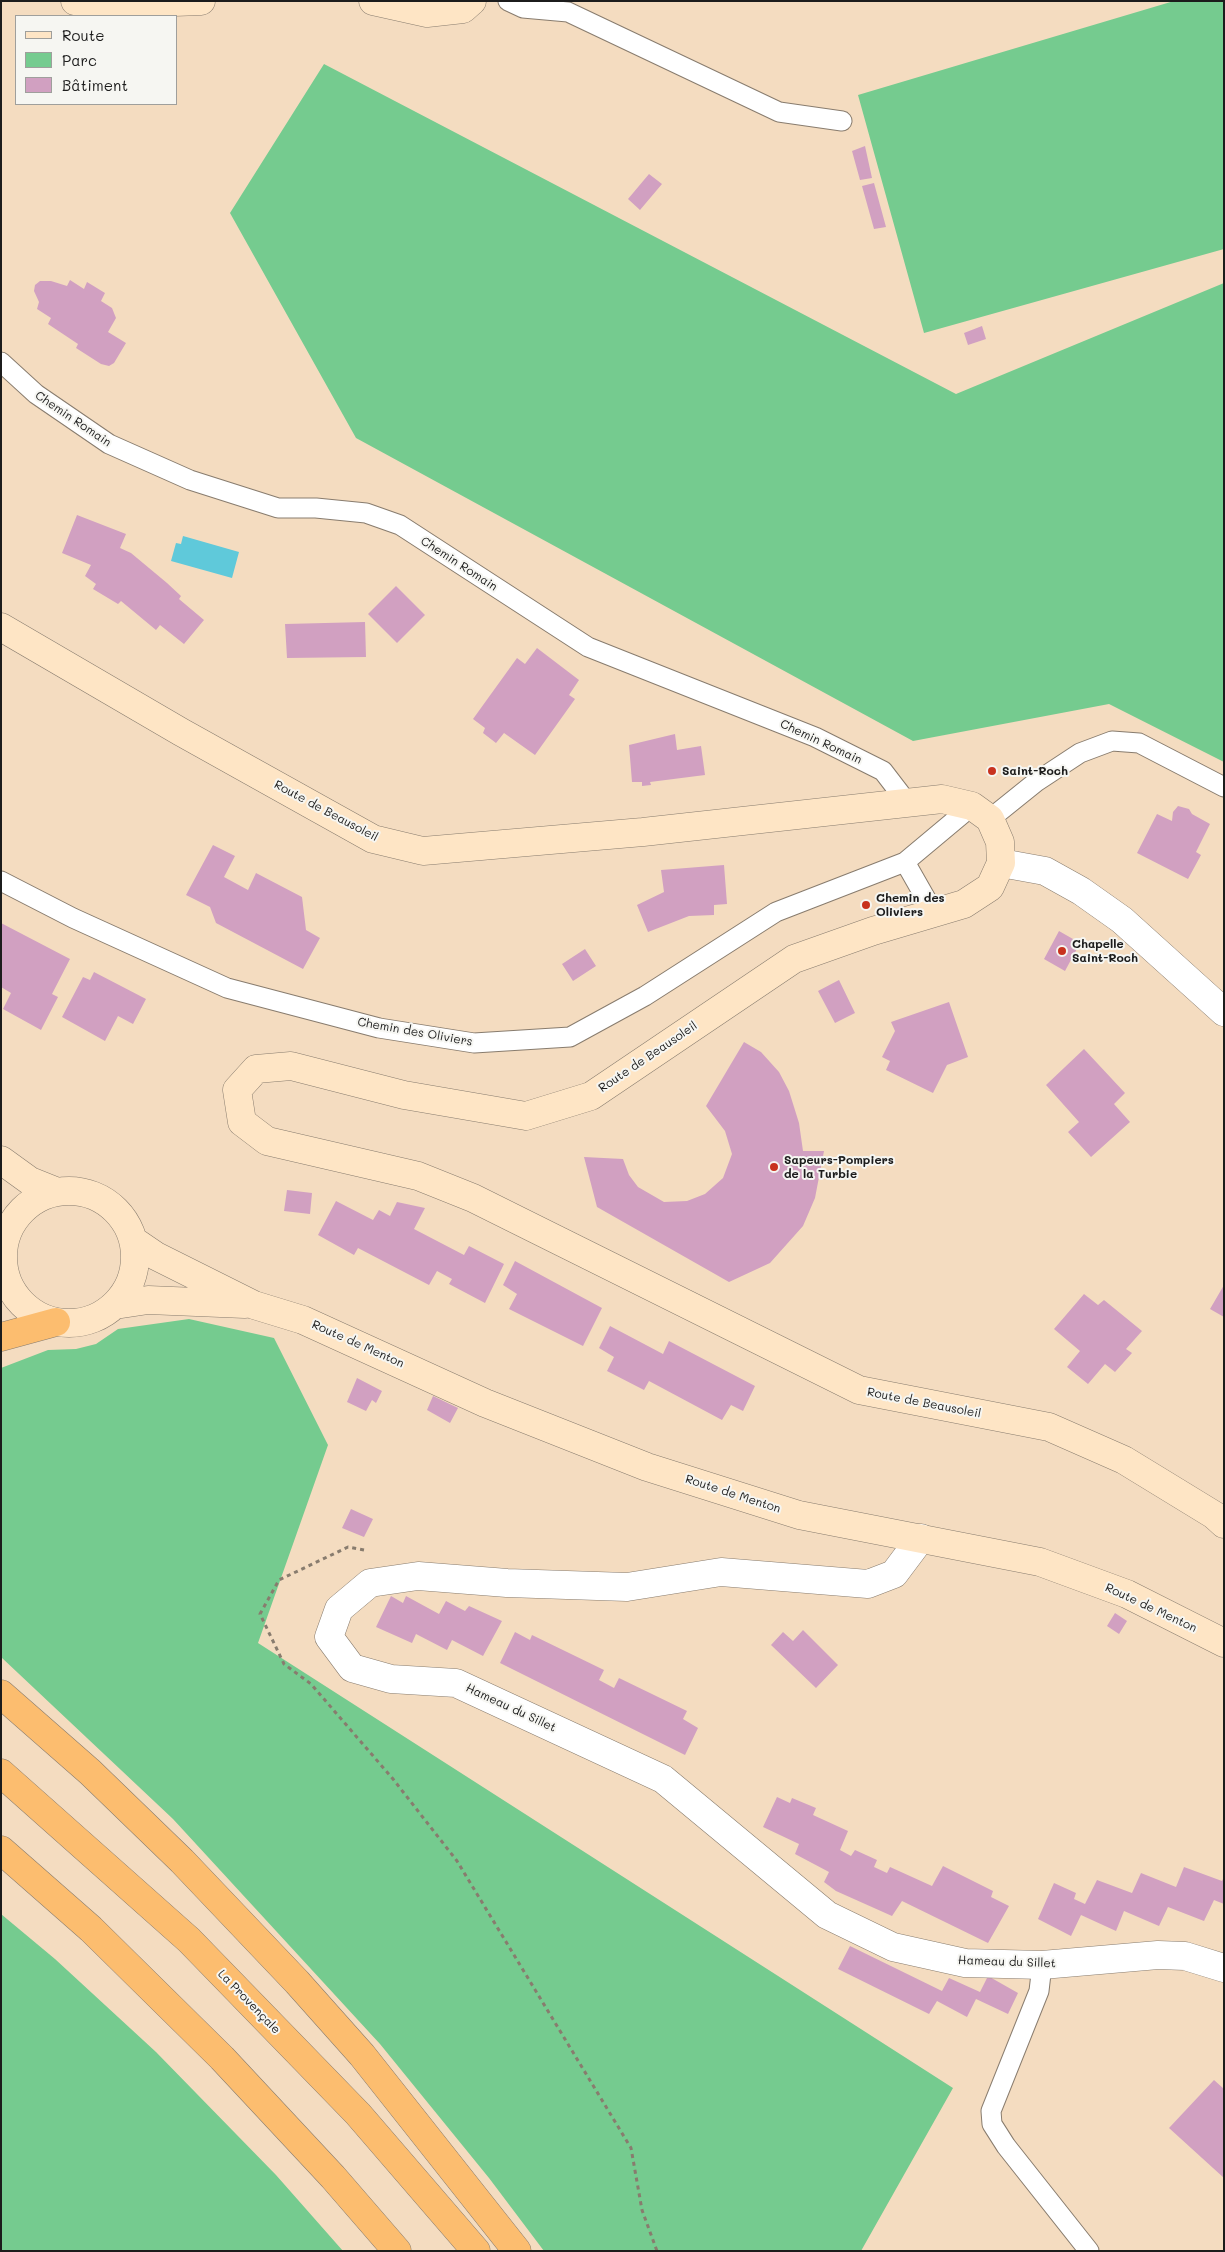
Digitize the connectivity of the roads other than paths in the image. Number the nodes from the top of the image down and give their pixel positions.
1 (75, 1) edge
2 (201, 1) edge
3 (373, 1) edge
4 (472, 1) edge
5 (508, 1) edge
6 (842, 121) dead end
7 (1, 362) edge
8 (1, 627) edge
9 (1224, 787) edge
10 (906, 802) junction
11 (981, 813) junction
12 (905, 862) junction
13 (1001, 863) junction
14 (1, 881) edge
15 (934, 913) junction
16 (1224, 1012) edge
17 (1, 1160) edge
18 (55, 1191) junction
19 (3, 1231) edge
20 (134, 1242) junction
21 (3, 1270) edge
22 (115, 1305) junction
23 (254, 1305) junction
24 (56, 1322) junction
25 (1, 1337) edge
26 (1224, 1524) edge
27 (921, 1538) junction
28 (1224, 1643) edge
29 (1, 1694) edge
30 (1, 1773) edge
31 (1, 1850) edge
32 (1042, 1965) junction
33 (1224, 1968) edge
34 (397, 2251) edge
35 (476, 2251) edge
36 (517, 2251) edge
37 (1089, 2251) edge

1 - 2 street
3 - 4 street
5 - 6 lane
7 - 10 lane, Chemin Romain
8 - 10 street, Route de Beausoleil
9 - 11 lane, Chemin des Oliviers
10 - 11 street, Route de Beausoleil
11 - 12 lane, Chemin des Oliviers
11 - 13 street
12 - 14 lane, Chemin des Oliviers
12 - 15 lane
13 - 15 street, Route de Beausoleil
13 - 16 street
15 - 26 street, Route de Beausoleil
17 - 18 street
18 - 19 street
18 - 20 street
19 - 21 street
20 - 22 street
20 - 23 street, Route de Menton
21 - 24 street
22 - 23 street, Route de Menton
22 - 24 street
23 - 27 street, Route de Menton
24 - 25 highway
27 - 28 street, Route de Menton
27 - 32 street, Hameau du Sillet
29 - 36 highway
30 - 35 highway, La Provençale
31 - 34 highway
32 - 33 street, Hameau du Sillet
32 - 37 lane

